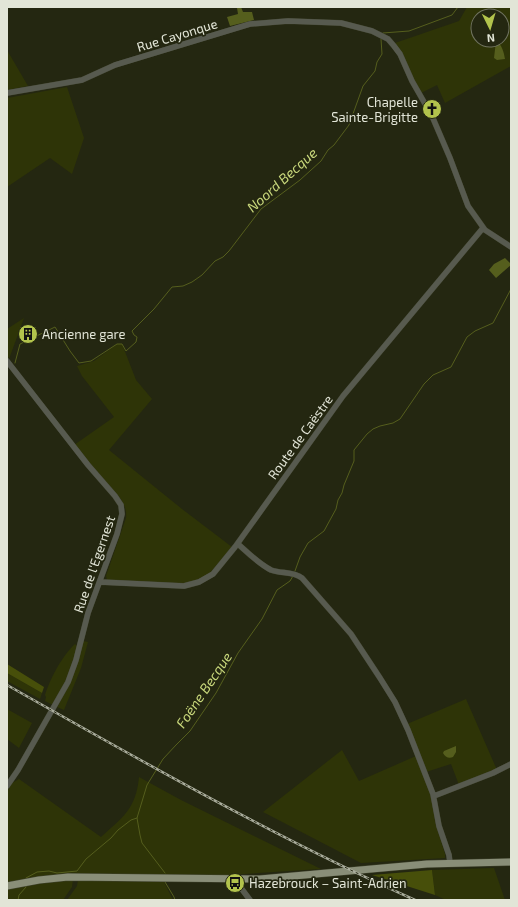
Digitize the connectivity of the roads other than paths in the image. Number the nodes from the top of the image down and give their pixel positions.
1 (7, 93) edge
2 (483, 228) junction
3 (511, 247) edge
4 (7, 361) edge
5 (238, 544) junction
6 (100, 582) junction
7 (511, 764) edge
8 (7, 786) edge
9 (434, 796) junction
10 (511, 862) edge
11 (450, 863) junction
12 (239, 880) junction
13 (7, 886) edge
14 (250, 900) edge

1 - 2 street, Rue Cayonque
2 - 3 street
2 - 5 street, Route de Caëstre
4 - 6 street, Rue de l'Egernest
5 - 6 street, Route de Caëstre
5 - 9 street
6 - 8 street, Rue de l'Egernest
7 - 9 street
9 - 11 street
10 - 11 main road
11 - 12 main road
12 - 13 main road
12 - 14 street

